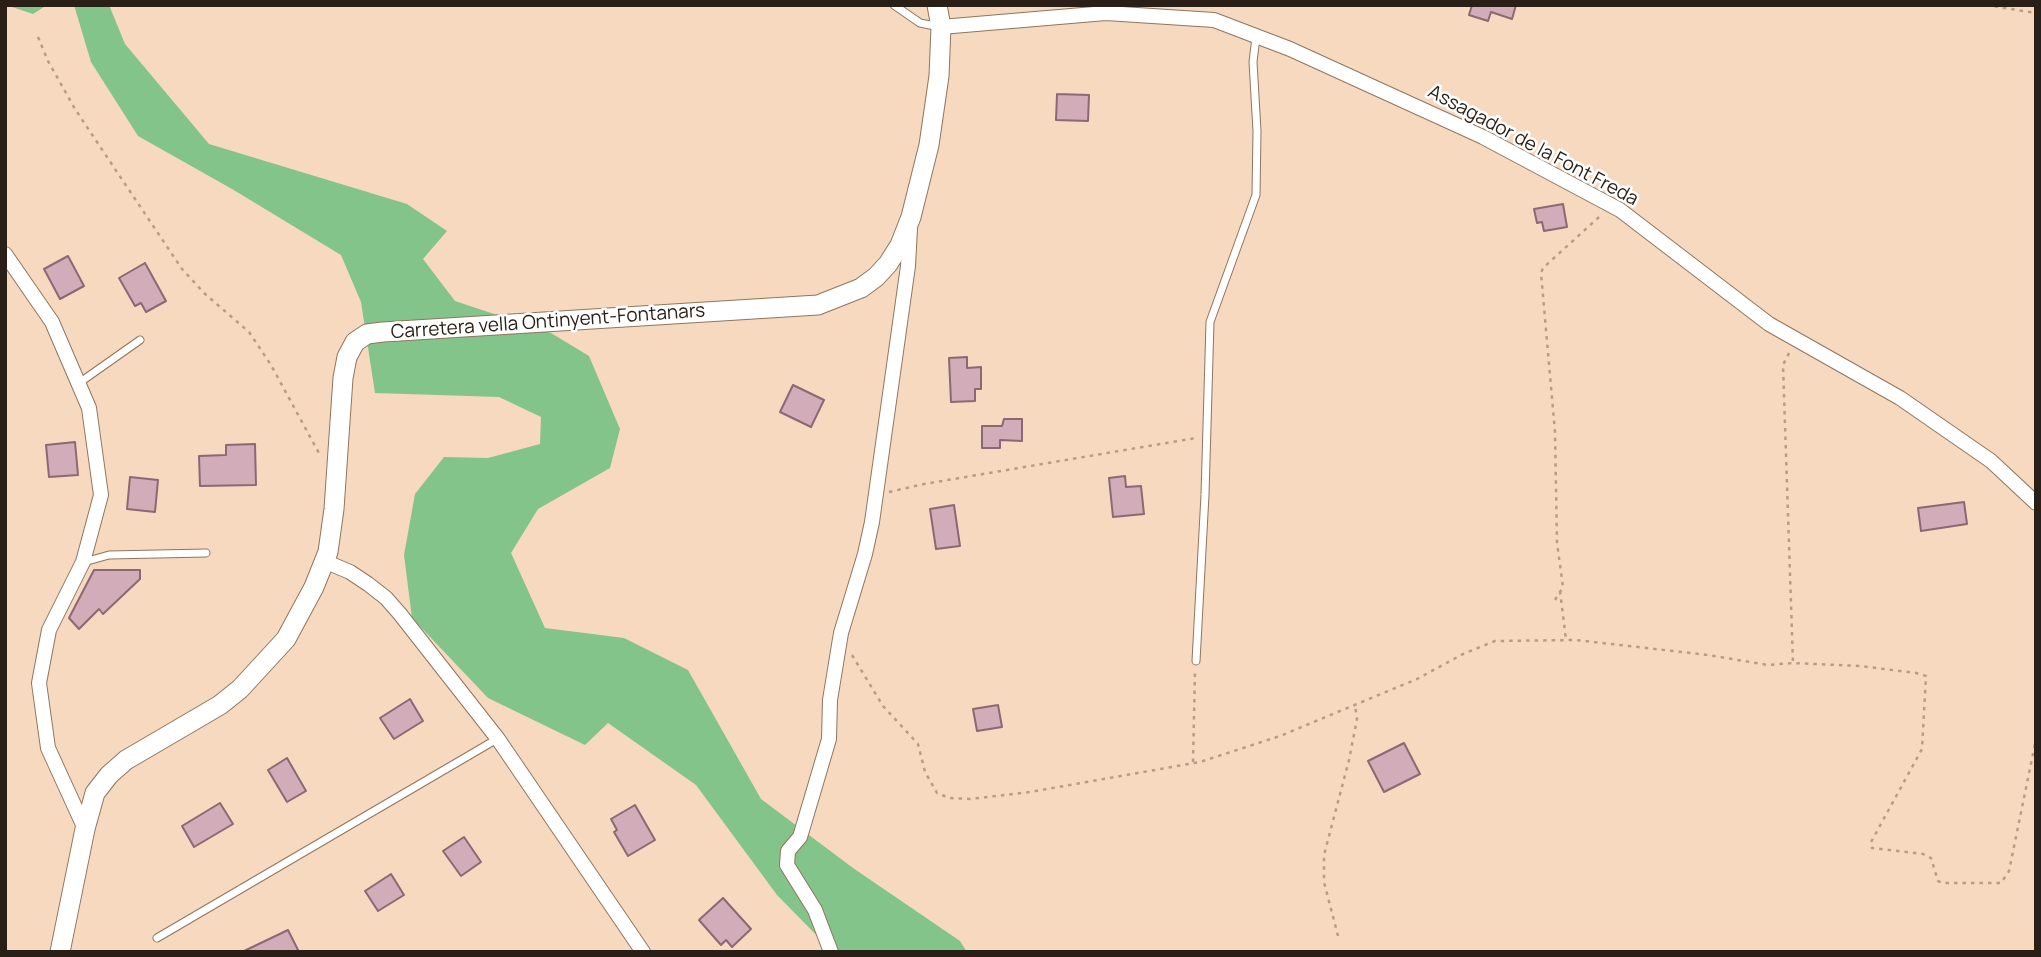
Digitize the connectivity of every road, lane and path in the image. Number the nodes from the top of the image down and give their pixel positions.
1 (894, 5) edge
2 (937, 5) edge
3 (1986, 5) edge
4 (2036, 13) edge
5 (941, 27) junction
6 (1256, 36) junction
7 (38, 37) dead end
8 (1612, 205) junction
9 (911, 217) junction
10 (5, 254) edge
11 (1795, 338) junction
12 (140, 340) dead end
13 (78, 383) junction
14 (1206, 436) junction
15 (322, 458) dead end
16 (876, 496) junction
17 (2036, 503) edge
18 (206, 553) dead end
19 (324, 561) junction
20 (83, 562) junction
21 (1560, 591) junction
22 (1555, 600) dead end
23 (841, 633) junction
24 (1566, 640) junction
25 (1196, 661) joint
26 (1793, 663) junction
27 (1355, 705) junction
28 (498, 738) junction
29 (2036, 739) edge
30 (1193, 763) junction
31 (85, 829) junction
32 (1338, 936) dead end
33 (157, 938) dead end
34 (60, 952) edge
35 (643, 952) edge
36 (831, 952) edge

1 - 5 lane
2 - 5 street, Carretera vella Ontinyent-Fontanars
3 - 4 path
5 - 6 street, Assagador de la Font Freda
5 - 9 street, Carretera vella Ontinyent-Fontanars
6 - 8 street, Assagador de la Font Freda
6 - 14 lane
7 - 15 path
8 - 11 street, Assagador de la Font Freda
8 - 21 path
9 - 16 street
9 - 19 street, Carretera vella Ontinyent-Fontanars
10 - 13 street
11 - 17 street, Assagador de la Font Freda
11 - 26 path
12 - 13 lane
13 - 20 street
14 - 16 path
14 - 25 lane
16 - 23 street
18 - 20 lane
19 - 28 street
19 - 31 street, Carretera vella Ontinyent-Fontanars
20 - 31 street
21 - 22 path
21 - 24 path
23 - 30 path
23 - 36 street
24 - 26 path
24 - 27 path
25 - 30 path
26 - 29 path
27 - 30 path
27 - 32 path
28 - 33 lane
28 - 35 street
31 - 34 street, Carretera vella Ontinyent-Fontanars

